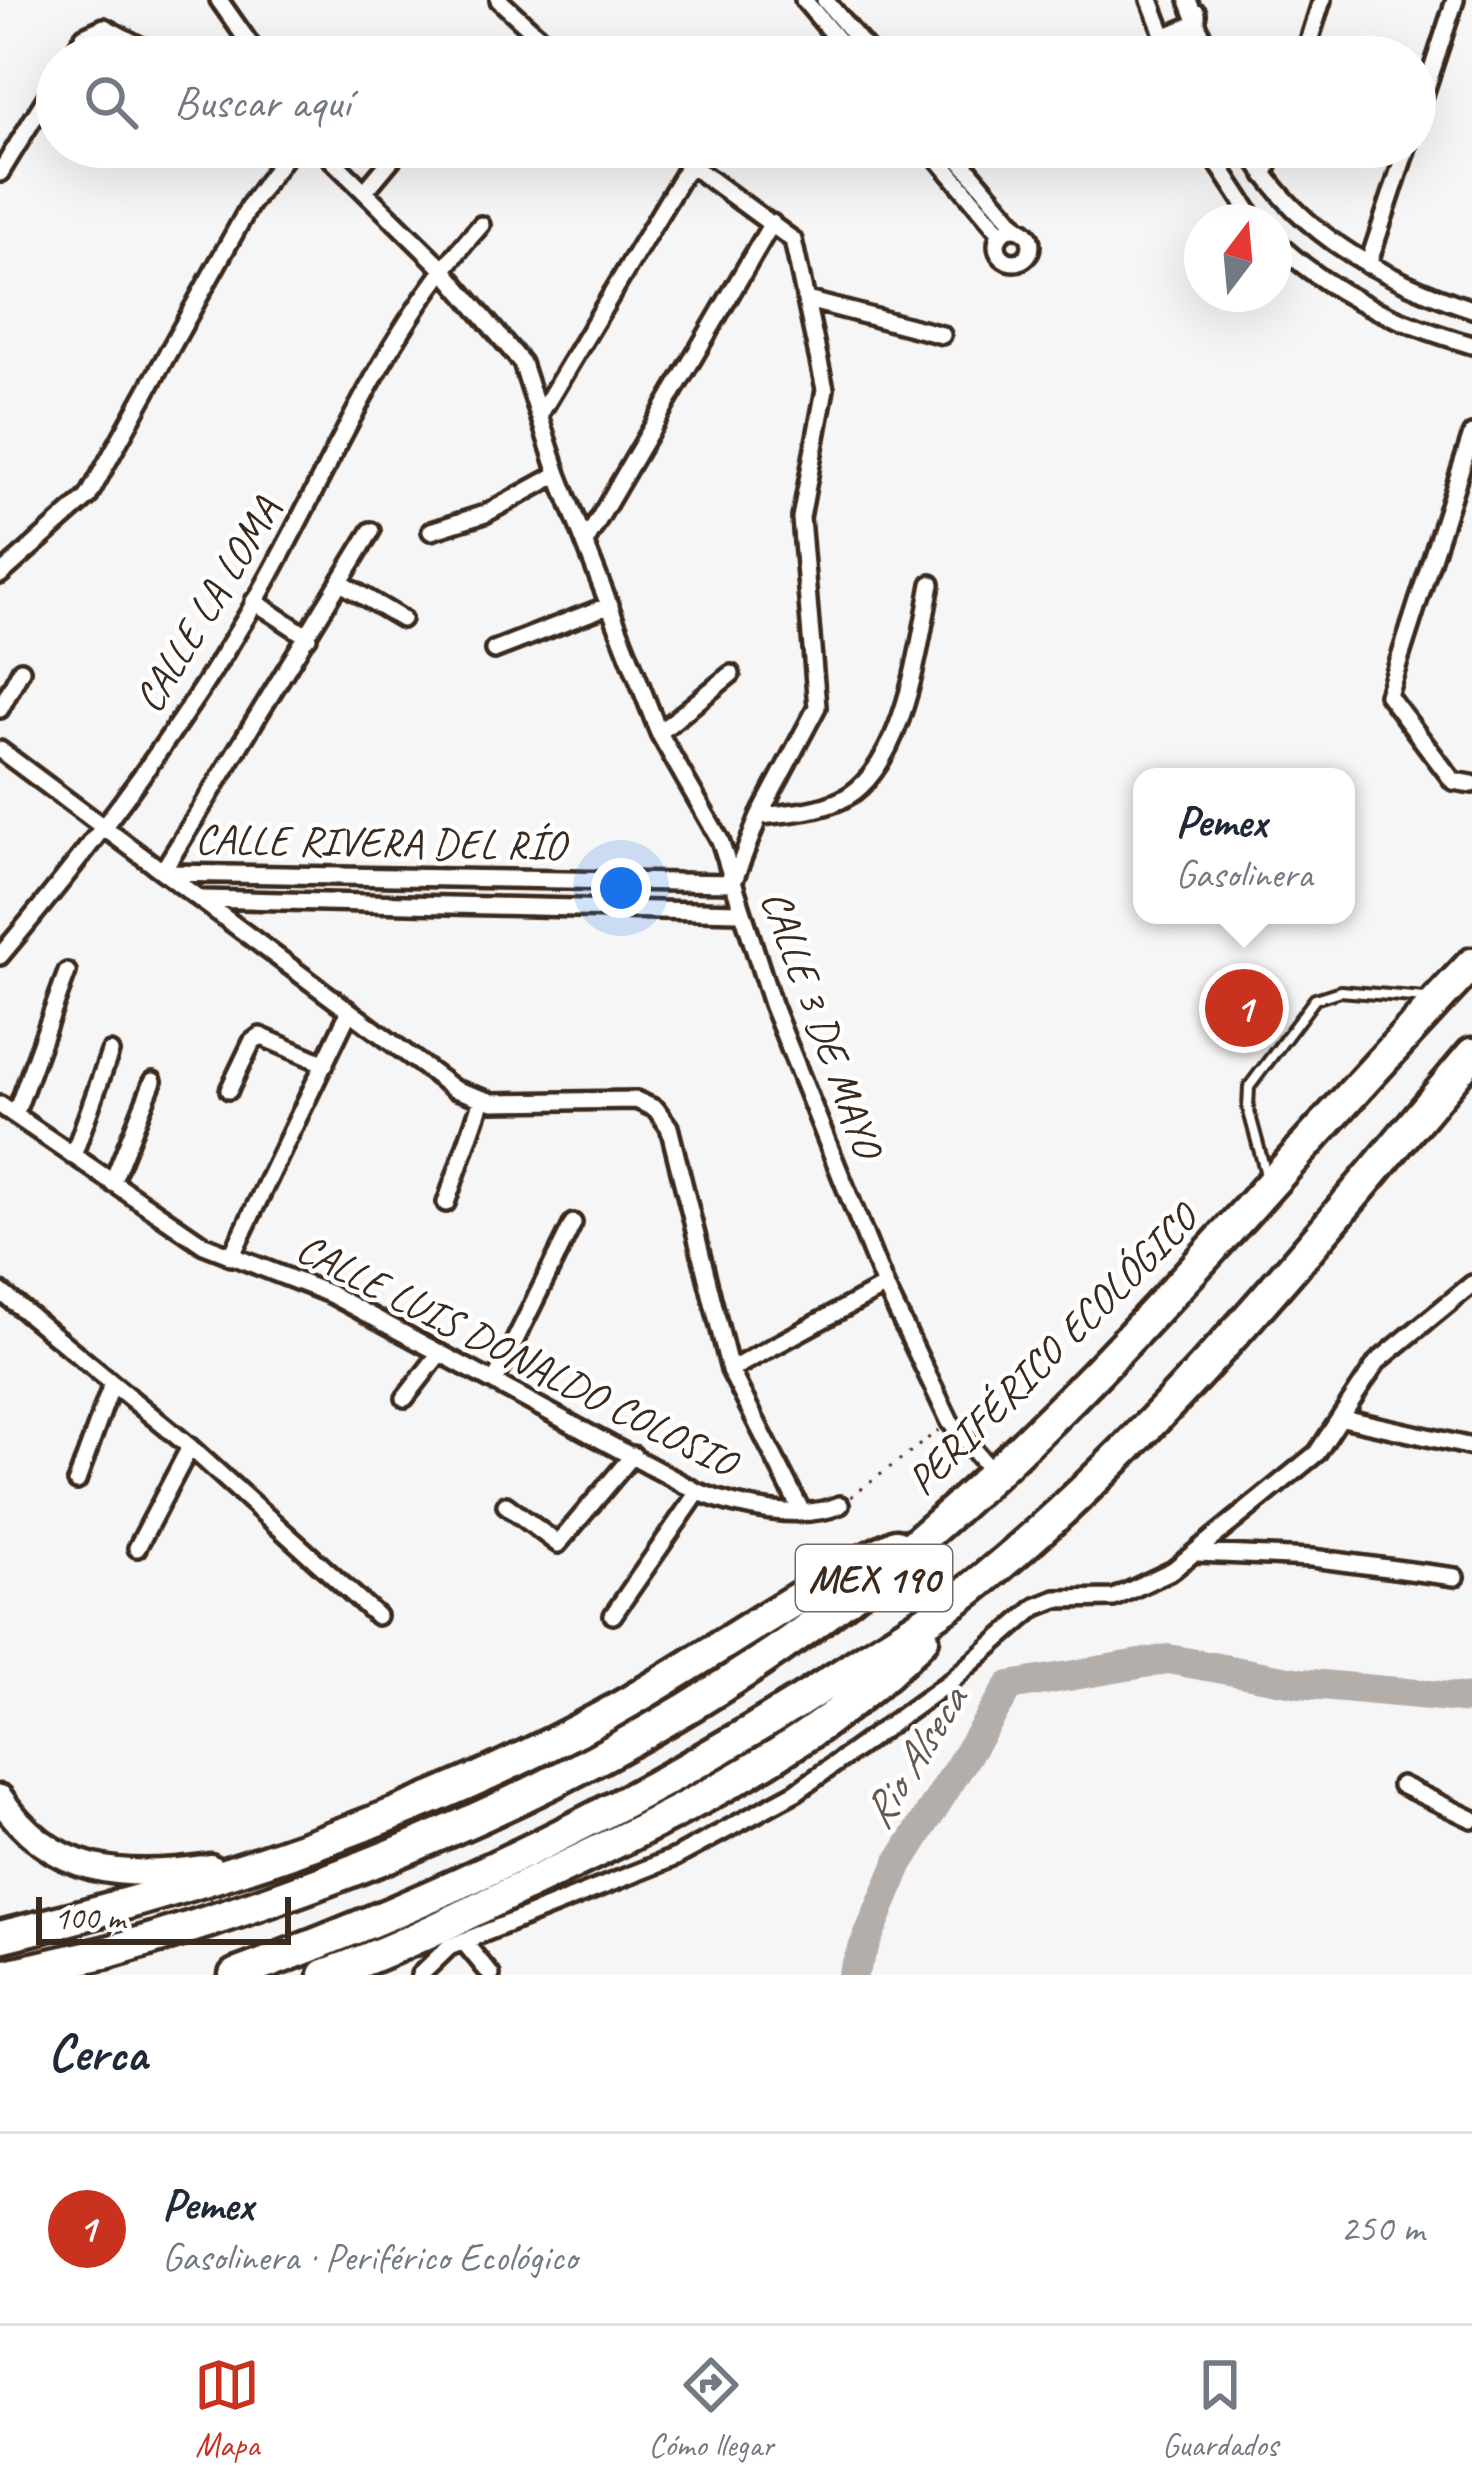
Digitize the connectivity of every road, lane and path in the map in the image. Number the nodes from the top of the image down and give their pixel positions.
1 (219, 0) edge
2 (499, 0) edge
3 (804, 0) edge
4 (825, 0) edge
5 (1184, 0) edge
6 (1198, 0) edge
7 (1322, 0) edge
8 (1455, 0) edge
9 (1153, 6) edge
10 (1197, 22) junction
11 (84, 36) edge
12 (121, 36) edge
13 (244, 36) edge
14 (538, 36) edge
15 (834, 36) edge
16 (855, 36) edge
17 (1164, 36) edge
18 (1166, 36) edge
19 (1202, 36) edge
20 (1311, 36) edge
21 (1436, 58) edge
22 (36, 114) edge
23 (277, 168) edge
24 (342, 168) edge
25 (384, 168) edge
26 (687, 168) edge
27 (693, 168) edge
28 (948, 168) edge
29 (964, 168) edge
30 (1221, 168) edge
31 (1261, 168) edge
32 (1267, 168) edge
33 (1400, 168) edge
34 (0, 172) edge
35 (1265, 175) junction
36 (366, 190) junction
37 (1244, 204) edge
38 (772, 223) junction
39 (481, 225) dead end
40 (1292, 254) edge
41 (1368, 265) junction
42 (442, 268) junction
43 (806, 301) junction
44 (1472, 309) edge
45 (942, 335) dead end
46 (1472, 346) edge
47 (540, 414) junction
48 (1472, 434) edge
49 (558, 474) junction
50 (371, 531) dead end
51 (430, 531) dead end
52 (586, 541) junction
53 (0, 575) edge
54 (341, 583) junction
55 (931, 584) dead end
56 (254, 601) junction
57 (610, 605) junction
58 (402, 619) dead end
59 (308, 637) junction
60 (494, 650) dead end
61 (20, 670) dead end
62 (731, 674) dead end
63 (0, 709) edge
64 (658, 733) junction
65 (0, 750) edge
66 (1472, 784) edge
67 (759, 816) junction
68 (104, 828) junction
69 (167, 871) junction
70 (394, 878) junction
71 (586, 881) junction
72 (733, 883) junction
73 (202, 899) junction
74 (393, 905) junction
75 (586, 908) junction
76 (739, 912) junction
77 (0, 956) edge
78 (1472, 964) edge
79 (68, 972) dead end
80 (1438, 999) junction
81 (349, 1012) junction
82 (110, 1052) dead end
83 (1472, 1054) edge
84 (325, 1064) junction
85 (153, 1081) dead end
86 (230, 1090) dead end
87 (482, 1100) junction
88 (0, 1105) edge
89 (15, 1115) junction
90 (73, 1156) junction
91 (112, 1183) junction
92 (1270, 1186) junction
93 (446, 1203) dead end
94 (573, 1223) dead end
95 (231, 1257) junction
96 (885, 1286) junction
97 (1471, 1289) edge
98 (0, 1292) edge
99 (439, 1354) junction
100 (730, 1370) junction
101 (495, 1381) junction
102 (112, 1384) junction
103 (405, 1398) dead end
104 (1343, 1418) junction
105 (950, 1422) junction
106 (190, 1447) junction
107 (1472, 1447) edge
108 (633, 1455) junction
109 (993, 1473) junction
110 (76, 1481) dead end
111 (698, 1492) junction
112 (840, 1504) joint
113 (506, 1505) dead end
114 (801, 1510) junction
115 (935, 1526) junction
116 (137, 1548) dead end
117 (1197, 1553) junction
118 (1455, 1577) dead end
119 (970, 1590) junction
120 (377, 1616) dead end
121 (614, 1616) dead end
122 (1401, 1786) dead end
123 (0, 1798) edge
124 (1472, 1820) edge
125 (278, 1856) junction
126 (46, 1925) junction
127 (0, 1937) edge
128 (463, 1941) junction
129 (8, 1975) edge
130 (235, 1975) edge
131 (326, 1975) edge
132 (420, 1975) edge
133 (491, 1975) edge

1 - 13 street
2 - 14 street
3 - 15 street
4 - 16 street
5 - 9 street
5 - 10 street
6 - 10 street
7 - 20 street
8 - 21 street
9 - 17 street
10 - 18 street
10 - 19 street
11 - 12 street
22 - 34 street
23 - 53 street
24 - 36 street
25 - 36 street
26 - 47 street
27 - 38 street, CALLE 3 DE MAYO
28 - 29 street
30 - 37 street
31 - 35 street
32 - 35 street
33 - 41 street
35 - 41 street
36 - 42 street
38 - 43 street, CALLE 3 DE MAYO
38 - 52 street
39 - 42 street, CALLE LA LOMA
40 - 46 street
41 - 44 street
42 - 47 street
42 - 56 street, CALLE LA LOMA
43 - 45 street
43 - 67 street, CALLE 3 DE MAYO
47 - 49 street
48 - 66 street
49 - 51 street
49 - 52 street
50 - 54 street
52 - 57 street
54 - 58 street
54 - 59 street
55 - 67 street
56 - 59 street
56 - 68 street, CALLE LA LOMA
57 - 60 street
57 - 64 street
59 - 69 street
61 - 63 street
62 - 64 street
64 - 72 street
65 - 68 street, CALLE RIVERA DEL RÍO
67 - 72 street, CALLE 3 DE MAYO
68 - 69 street, CALLE RIVERA DEL RÍO
68 - 77 street, CALLE LA LOMA
69 - 70 street, CALLE RIVERA DEL RÍO
69 - 73 street, CALLE RIVERA DEL RÍO
70 - 71 street, CALLE RIVERA DEL RÍO
70 - 74 street
71 - 72 street, CALLE RIVERA DEL RÍO
71 - 75 street
72 - 76 street, CALLE 3 DE MAYO
73 - 74 street, CALLE RIVERA DEL RÍO
73 - 81 street
74 - 75 street, CALLE RIVERA DEL RÍO
75 - 76 street, CALLE RIVERA DEL RÍO
76 - 96 street, CALLE 3 DE MAYO
78 - 80 highway, PERIFÉRICO ECOLÓGICO / MEX 190
79 - 89 street
80 - 92 highway, PERIFÉRICO ECOLÓGICO / MEX 190
80 - 92 lane
81 - 84 street
81 - 87 street
82 - 90 street
83 - 119 highway, MEX 190
84 - 86 street
84 - 95 street
85 - 91 street
87 - 93 street
87 - 100 street
88 - 89 street, CALLE LUIS DONALDO COLOSIO
89 - 90 street, CALLE LUIS DONALDO COLOSIO
90 - 91 street, CALLE LUIS DONALDO COLOSIO
91 - 95 street, CALLE LUIS DONALDO COLOSIO
92 - 109 highway, PERIFÉRICO ECOLÓGICO / MEX 190
94 - 101 street
95 - 99 street, CALLE LUIS DONALDO COLOSIO
96 - 100 street
96 - 105 street, CALLE 3 DE MAYO
97 - 104 street
98 - 102 street
99 - 101 street, CALLE LUIS DONALDO COLOSIO
99 - 103 street
100 - 114 street
101 - 108 street, CALLE LUIS DONALDO COLOSIO
102 - 106 street
102 - 110 street
104 - 107 street
104 - 117 street
105 - 109 street, CALLE 3 DE MAYO
105 - 112 path
106 - 116 street
106 - 120 street
108 - 111 street, CALLE LUIS DONALDO COLOSIO
108 - 113 street
109 - 115 highway, PERIFÉRICO ECOLÓGICO / MEX 190
111 - 114 street, CALLE LUIS DONALDO COLOSIO
111 - 121 street
112 - 114 street, CALLE LUIS DONALDO COLOSIO
115 - 125 highway
115 - 129 highway, PERIFÉRICO ECOLÓGICO / MEX 190, bridge
117 - 118 street
117 - 128 street
119 - 130 highway, MEX 190
119 - 131 highway
122 - 124 street
123 - 125 main road
125 - 126 highway
126 - 127 highway
126 - 129 highway
128 - 132 street
128 - 133 street

